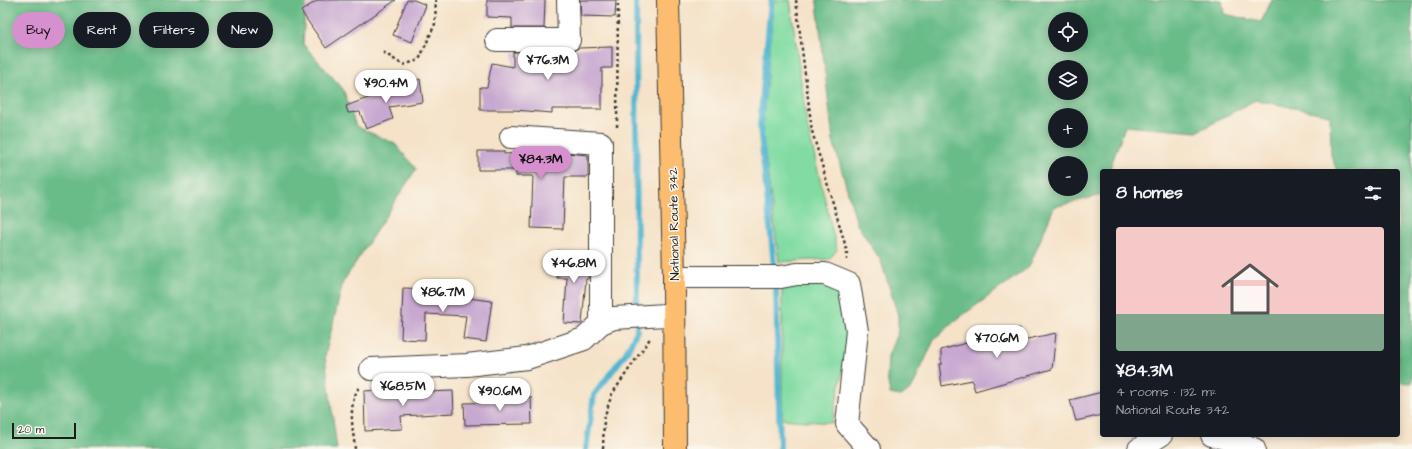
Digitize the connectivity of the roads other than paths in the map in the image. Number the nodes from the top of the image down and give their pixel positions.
1 (568, 0) edge
2 (668, 0) edge
3 (497, 40) dead end
4 (511, 137) dead end
5 (674, 277) junction
6 (670, 314) junction
7 (601, 323) junction
8 (371, 369) road end
9 (1158, 437) edge
10 (1220, 437) edge
11 (675, 449) edge
12 (869, 449) edge
13 (1139, 449) edge
14 (1254, 449) edge

1 - 3 street
2 - 5 highway, National Route 342
4 - 7 street
5 - 6 highway, National Route 342
5 - 12 street
6 - 7 street
6 - 11 highway, National Route 342
7 - 8 street
9 - 13 street
10 - 14 street

